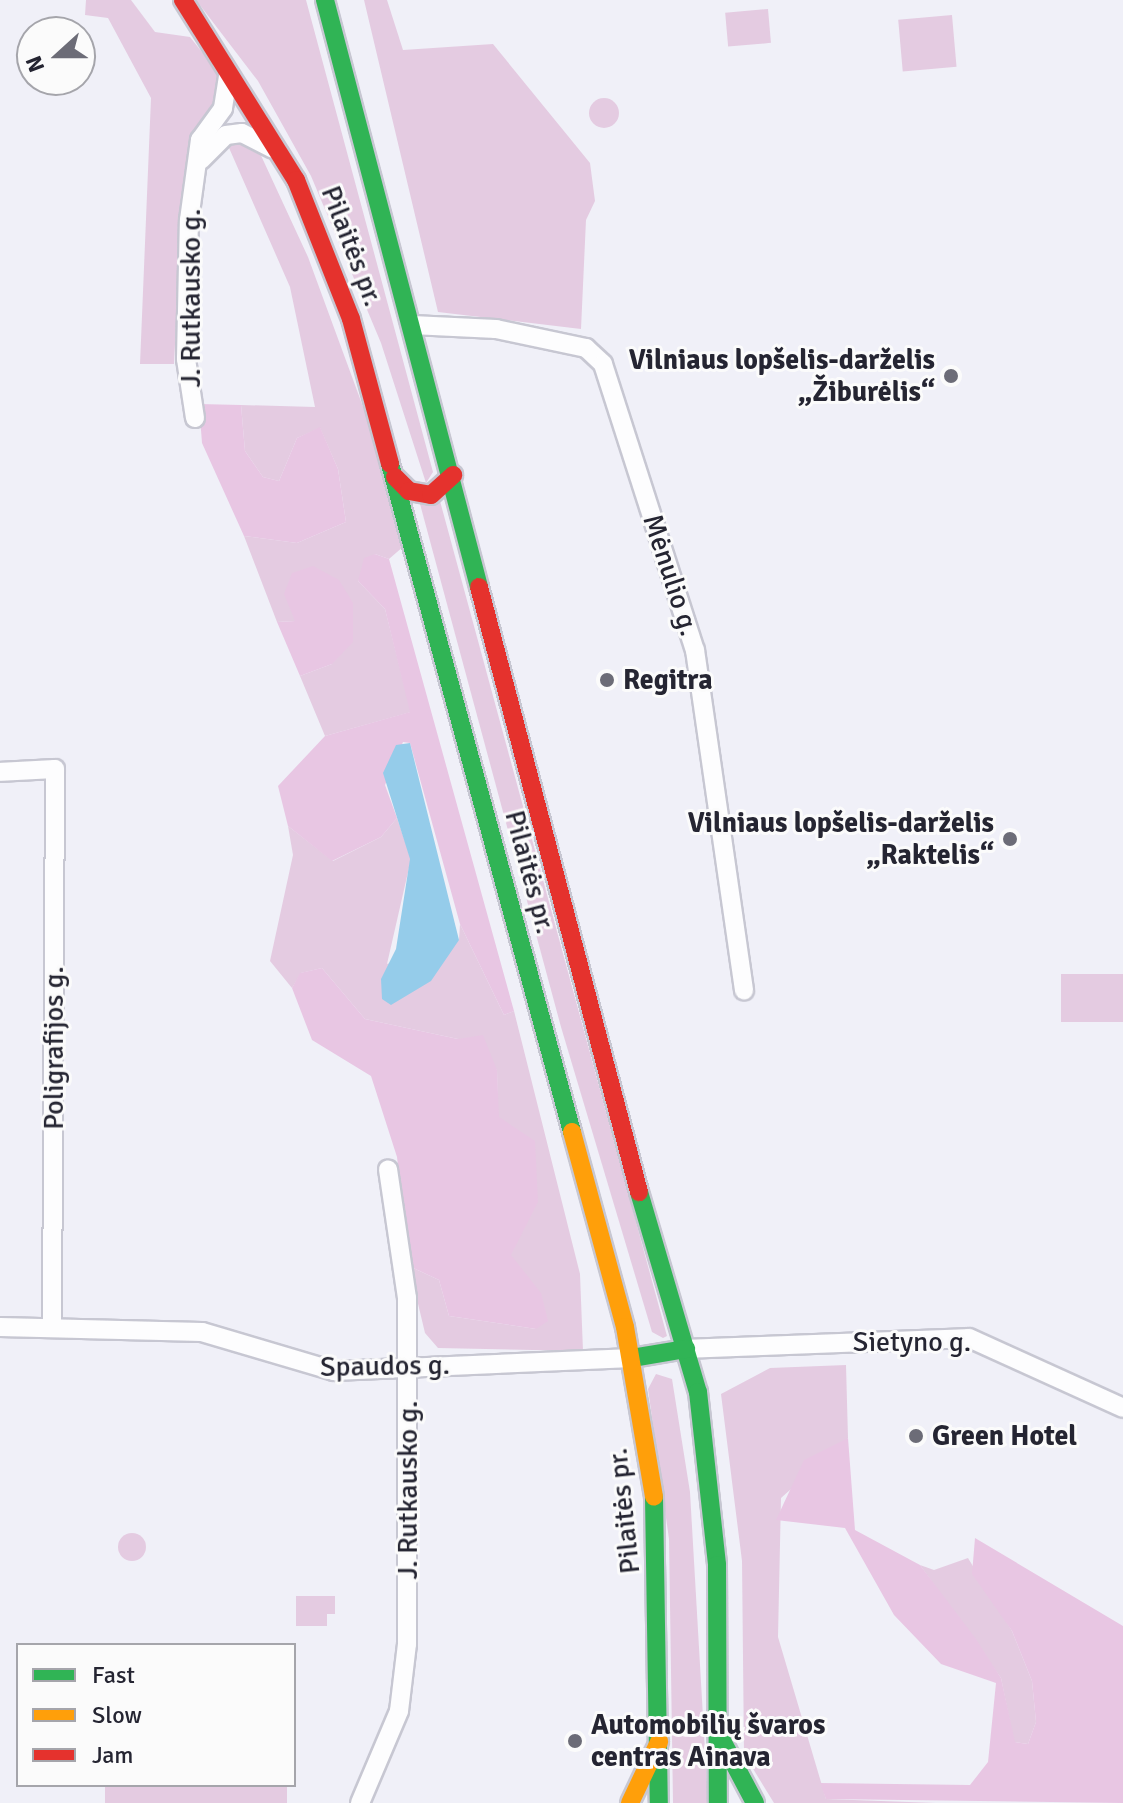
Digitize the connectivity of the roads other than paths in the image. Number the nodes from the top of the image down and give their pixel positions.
1 (183, 0) edge
2 (325, 0) edge
3 (229, 64) junction
4 (283, 155) junction
5 (194, 177) junction
6 (412, 325) junction
7 (195, 418) dead end
8 (453, 475) junction
9 (395, 477) junction
10 (0, 772) edge
11 (744, 990) dead end
12 (388, 1169) dead end
13 (0, 1327) edge
14 (52, 1328) junction
15 (686, 1349) junction
16 (632, 1358) junction
17 (409, 1367) junction
18 (1123, 1408) edge
19 (719, 1735) junction
20 (659, 1742) junction
21 (360, 1803) edge
22 (630, 1803) edge
23 (659, 1803) edge
24 (718, 1803) edge
25 (755, 1803) edge

1 - 3 main road, Pilaitės pr.
2 - 6 main road, Pilaitės pr.
3 - 4 main road, Pilaitės pr.
3 - 5 street, J. Rutkausko g.
4 - 5 street, J. Rutkausko g.
4 - 9 main road, Pilaitės pr.
5 - 7 street, J. Rutkausko g.
6 - 8 main road, Pilaitės pr.
6 - 11 street, Mėnulio g.
8 - 9 main road
8 - 15 main road, Pilaitės pr.
9 - 16 main road, Pilaitės pr.
10 - 14 street, Poligrafijos g.
12 - 17 street, J. Rutkausko g.
13 - 14 street, Spaudos g.
14 - 17 street, Spaudos g.
15 - 16 main road
15 - 18 street, Sietyno g.
15 - 19 main road, Pilaitės pr.
16 - 17 street, Spaudos g.
16 - 20 main road, Pilaitės pr.
17 - 21 street, J. Rutkausko g.
19 - 24 main road, Pilaitės pr.
19 - 25 main road
20 - 22 main road
20 - 23 main road, Pilaitės pr.

